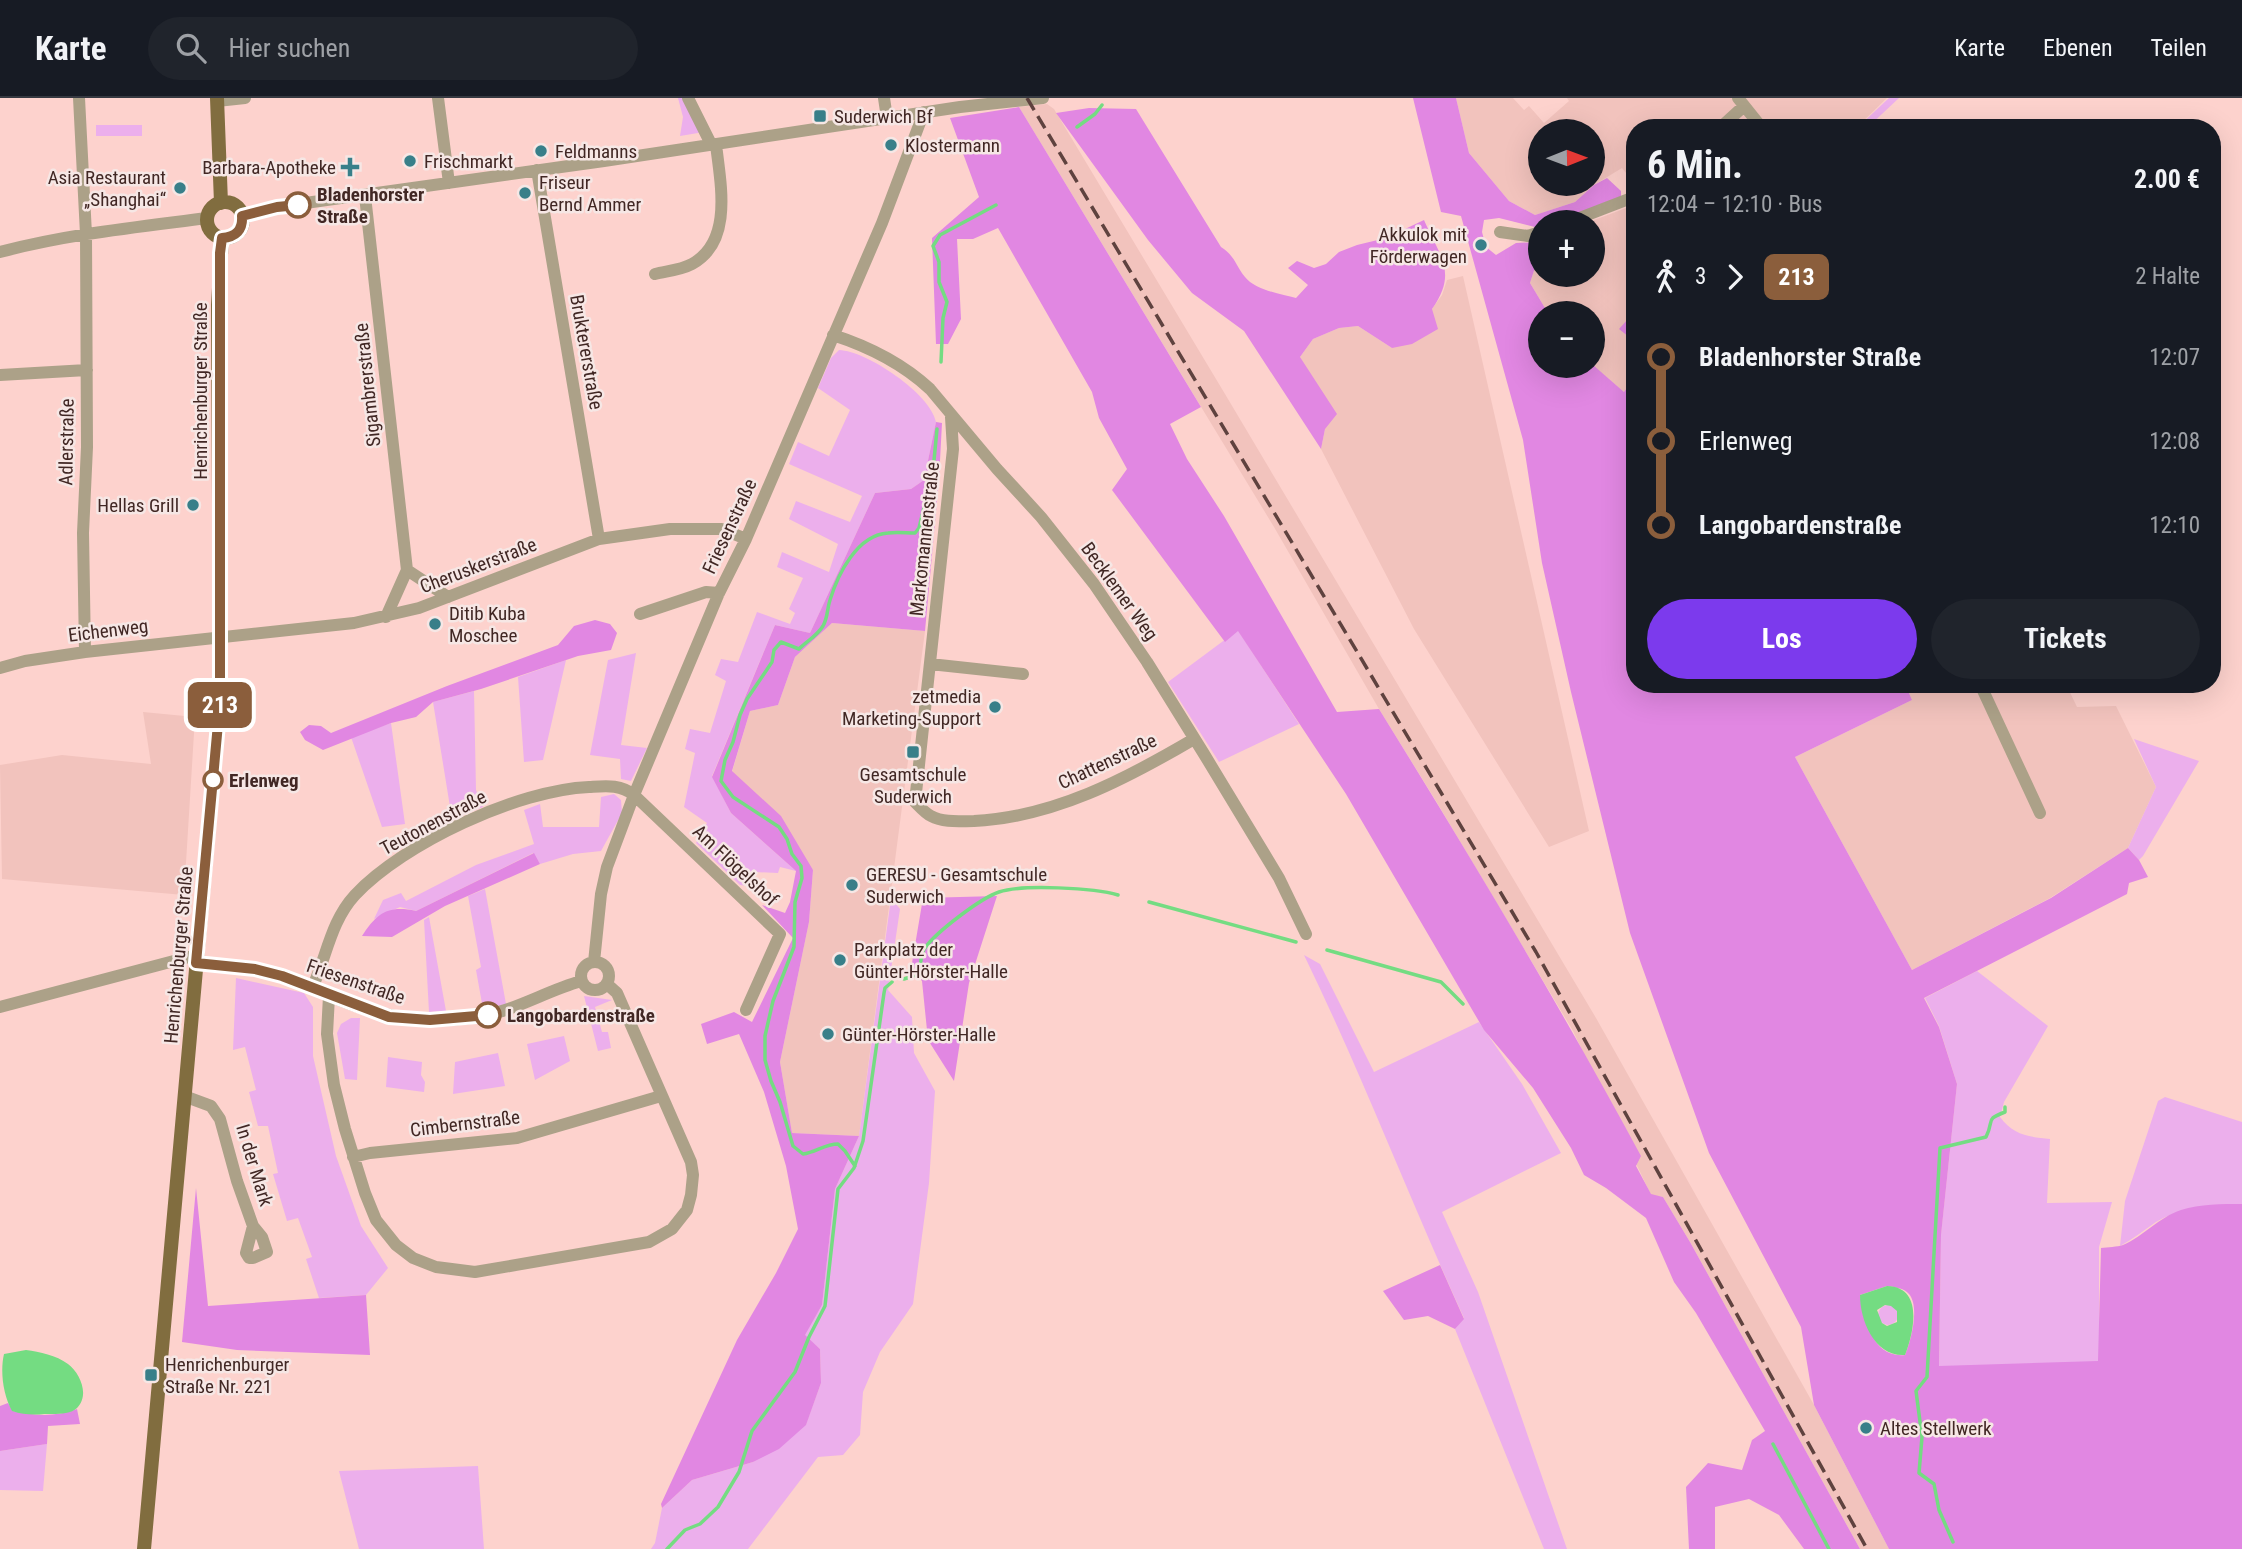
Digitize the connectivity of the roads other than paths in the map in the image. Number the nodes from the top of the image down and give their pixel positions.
1 (79, 98) edge
2 (245, 98) edge
3 (438, 98) edge
4 (688, 98) edge
5 (884, 98) edge
6 (1043, 98) edge
7 (217, 99) edge
8 (1741, 102) edge
9 (924, 112) junction
10 (887, 118) junction
11 (1727, 119) edge
12 (1755, 119) edge
13 (714, 144) junction
14 (537, 170) junction
15 (449, 183) junction
16 (365, 196) junction
17 (1626, 200) edge
18 (221, 203) junction
19 (1600, 210) edge
20 (242, 216) junction
21 (207, 218) junction
22 (1500, 232) dead end
23 (86, 234) junction
24 (1528, 236) edge
25 (222, 238) junction
26 (0, 252) edge
27 (655, 274) dead end
28 (833, 335) junction
29 (87, 370) junction
30 (0, 375) edge
31 (951, 417) junction
32 (599, 539) junction
33 (746, 539) junction
34 (407, 570) junction
35 (719, 593) junction
36 (448, 597) junction
37 (640, 614) dead end
38 (386, 617) junction
39 (221, 636) junction
40 (86, 652) junction
41 (930, 664) junction
42 (0, 668) edge
43 (1023, 674) dead end
44 (1984, 693) edge
45 (1194, 739) junction
46 (634, 795) junction
47 (915, 802) joint
48 (2040, 813) dead end
49 (1307, 934) dead end
50 (197, 960) junction
51 (594, 962) junction
52 (582, 981) junction
53 (607, 984) junction
54 (313, 986) junction
55 (329, 996) junction
56 (0, 1007) edge
57 (746, 1010) dead end
58 (184, 1096) junction
59 (661, 1096) junction
60 (353, 1157) junction
61 (253, 1226) dead end
62 (144, 1549) edge

1 - 23 street, Adlerstraße
2 - 7 street
3 - 15 street
4 - 13 street
5 - 10 street
6 - 9 street
7 - 18 main road
8 - 11 street
8 - 12 street
9 - 10 street
9 - 28 street, Friesenstraße
10 - 13 street
13 - 14 street
13 - 27 street
14 - 15 street
14 - 32 street, Bruktererstraße
15 - 16 street
16 - 20 street
16 - 34 street, Sigambrerstraße
17 - 19 street
18 - 20 main road
18 - 21 main road
20 - 25 main road
21 - 23 street
21 - 25 main road
22 - 24 street
23 - 26 street
23 - 29 street, Adlerstraße
25 - 39 main road, Henrichenburger Straße
28 - 31 street, Becklemer Weg
28 - 33 street, Friesenstraße
29 - 30 street
29 - 40 street, Adlerstraße
31 - 41 street, Markomannenstraße
31 - 45 street, Becklemer Weg
32 - 33 street, Cheruskerstraße
32 - 36 street, Cheruskerstraße
33 - 35 street, Friesenstraße
34 - 36 street
34 - 38 street
35 - 37 street
35 - 46 street, Friesenstraße
36 - 38 street, Cheruskerstraße
38 - 39 street, Cheruskerstraße
39 - 40 street, Eichenweg
39 - 50 main road, Henrichenburger Straße
40 - 42 street, Eichenweg
41 - 43 street
41 - 47 street, Markomannenstraße
44 - 48 street
45 - 47 street, Chattenstraße
45 - 49 street, Becklemer Weg
46 - 51 street, Friesenstraße
46 - 54 street, Teutonenstraße
46 - 57 street, Am Flögelshof
50 - 54 street, Friesenstraße
50 - 56 street
50 - 58 main road, Henrichenburger Straße
51 - 52 street
51 - 53 street
52 - 53 street
52 - 55 street, Friesenstraße
53 - 59 street
54 - 55 street, Friesenstraße
55 - 60 street
58 - 61 street, In der Mark
58 - 62 main road, Henrichenburger Straße
59 - 60 street, Cimbernstraße
59 - 60 street

